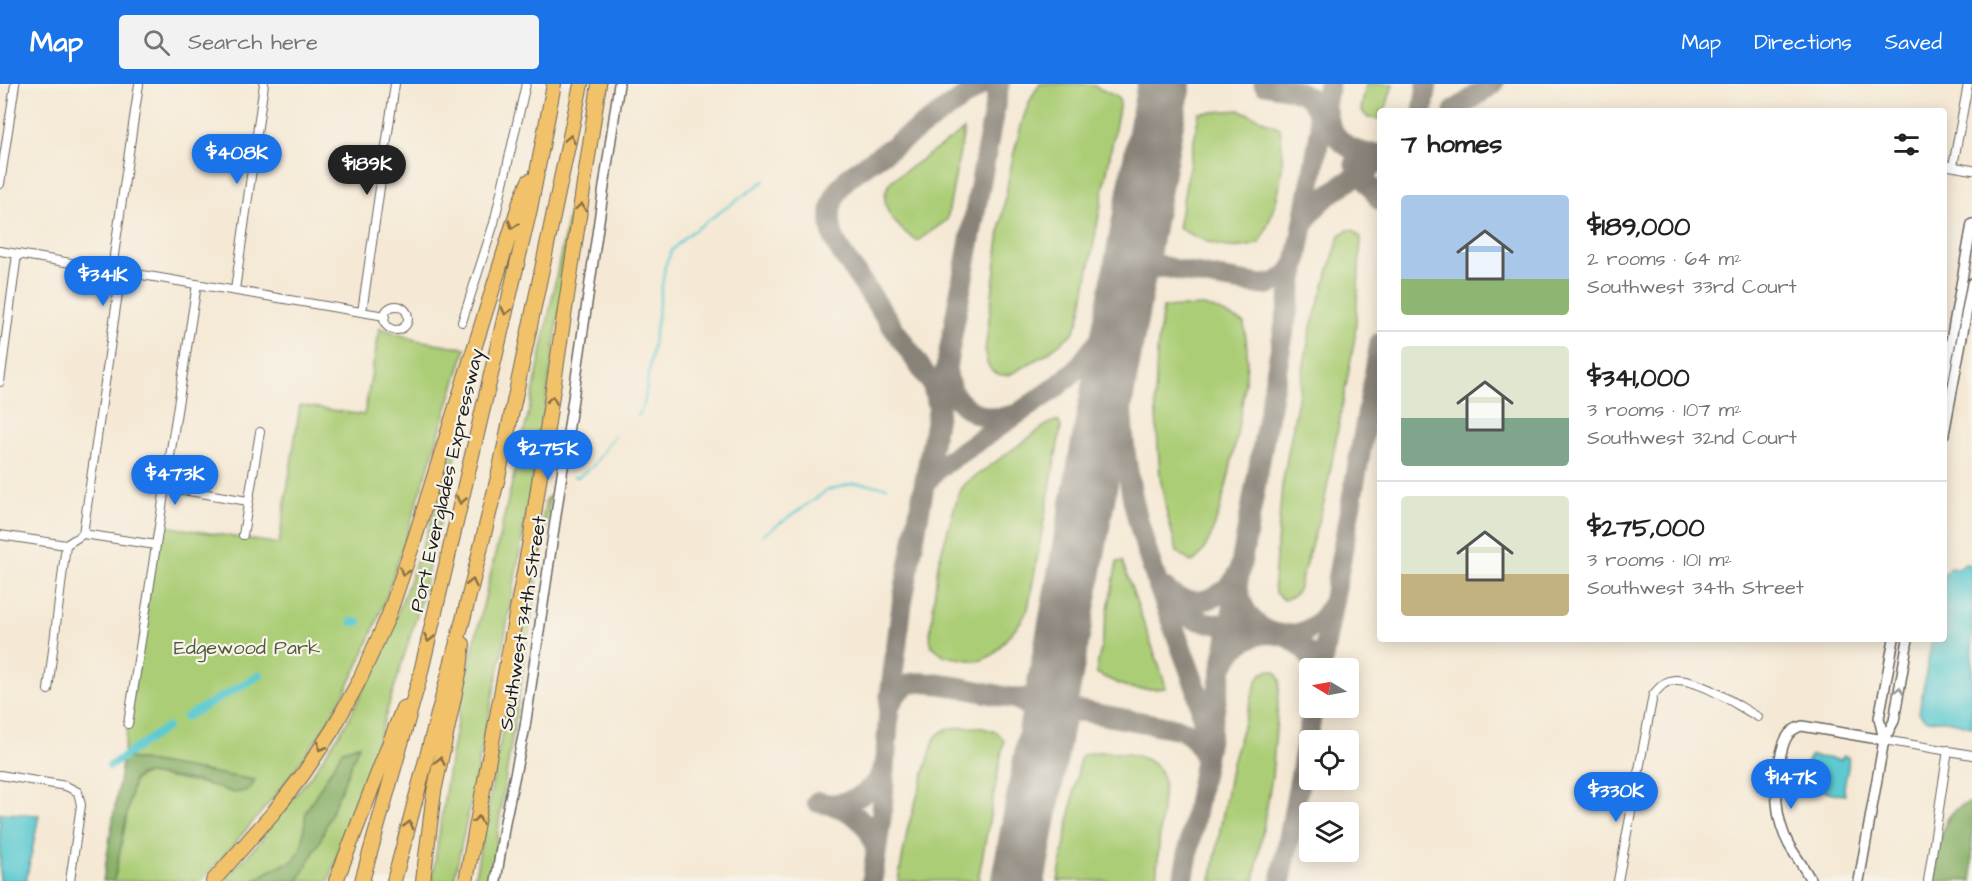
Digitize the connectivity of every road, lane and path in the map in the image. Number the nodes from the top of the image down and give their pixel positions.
1 (15, 84) edge
2 (139, 84) edge
3 (264, 84) edge
4 (395, 84) edge
5 (526, 84) edge
6 (554, 84) edge
7 (580, 84) edge
8 (599, 84) edge
9 (619, 84) edge
10 (1968, 84) edge
11 (542, 151) junction
12 (1948, 165) edge
13 (1972, 170) edge
14 (0, 184) edge
15 (1972, 224) edge
16 (0, 251) edge
17 (17, 254) junction
18 (115, 269) junction
19 (1972, 283) edge
20 (197, 284) junction
21 (235, 290) junction
22 (362, 312) junction
23 (385, 316) dead end
24 (462, 322) dead end
25 (1947, 362) edge
26 (0, 382) edge
27 (1947, 418) edge
28 (260, 432) dead end
29 (165, 487) junction
30 (248, 501) junction
31 (83, 534) junction
32 (0, 535) edge
33 (243, 535) dead end
34 (66, 545) junction
35 (156, 545) junction
36 (466, 608) junction
37 (1893, 642) edge
38 (1907, 642) edge
39 (419, 680) junction
40 (48, 690) dead end
41 (1758, 717) dead end
42 (128, 724) dead end
43 (1884, 740) junction
44 (1948, 750) junction
45 (1972, 755) edge
46 (0, 775) edge
47 (467, 879) edge
48 (70, 881) edge
49 (213, 881) edge
50 (336, 881) edge
51 (362, 881) edge
52 (394, 881) edge
53 (423, 881) edge
54 (496, 881) edge
55 (1618, 881) edge
56 (1811, 881) edge
57 (1859, 881) edge
58 (1928, 881) edge

1 - 14 street
2 - 18 street
3 - 21 street
4 - 22 street
5 - 24 street
6 - 11 highway, Port Everglades Expressway
36 -> 7 highway
47 -> 8 highway
9 - 54 street, Southwest 34th Street
10 - 12 street
11 -> 39 highway, Port Everglades Expressway
11 -> 49 highway
12 - 13 street
15 - 25 street
16 - 17 street
17 - 18 street
17 - 26 street
18 - 20 street
18 - 31 street
19 - 27 street
20 - 21 street
20 - 29 street
21 - 22 street
22 - 23 street
28 - 30 street
29 - 30 street
29 - 35 street
30 - 33 street
31 - 34 street
31 - 35 street
32 - 34 street
34 - 40 street
35 - 42 street
52 -> 36 highway
53 -> 36 highway
37 - 43 street
43 -> 38 street
39 - 50 highway
39 - 51 highway, Port Everglades Expressway
41 - 55 street
43 - 44 street
43 - 56 street
43 - 57 street
44 - 45 street
44 - 58 street
46 - 48 street

